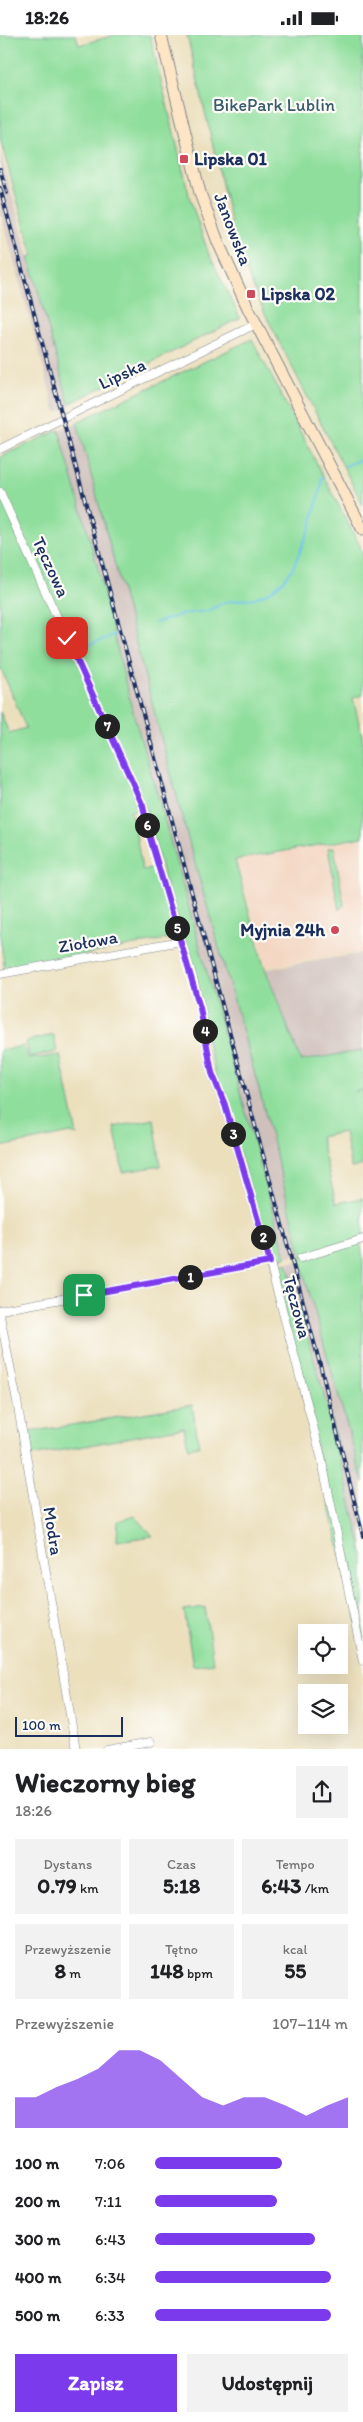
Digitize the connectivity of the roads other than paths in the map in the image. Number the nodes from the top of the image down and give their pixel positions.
1 (161, 35) edge
2 (256, 324) junction
3 (0, 449) edge
4 (0, 492) edge
5 (363, 530) edge
6 (181, 941) junction
7 (0, 974) edge
8 (363, 1239) edge
9 (301, 1258) dead end
10 (270, 1262) junction
11 (0, 1310) edge
12 (0, 1316) edge
13 (363, 1661) edge
14 (151, 1742) dead end
15 (76, 1749) edge
16 (107, 1749) edge

1 - 2 street, Janowska
2 - 3 street, Lipska
2 - 5 street, Janowska
4 - 6 street, Tęczowa
6 - 7 street, Ziołowa
6 - 10 street, Tęczowa
8 - 9 street
10 - 11 street
10 - 13 street, Tęczowa
12 - 15 street, Modra
14 - 16 street

